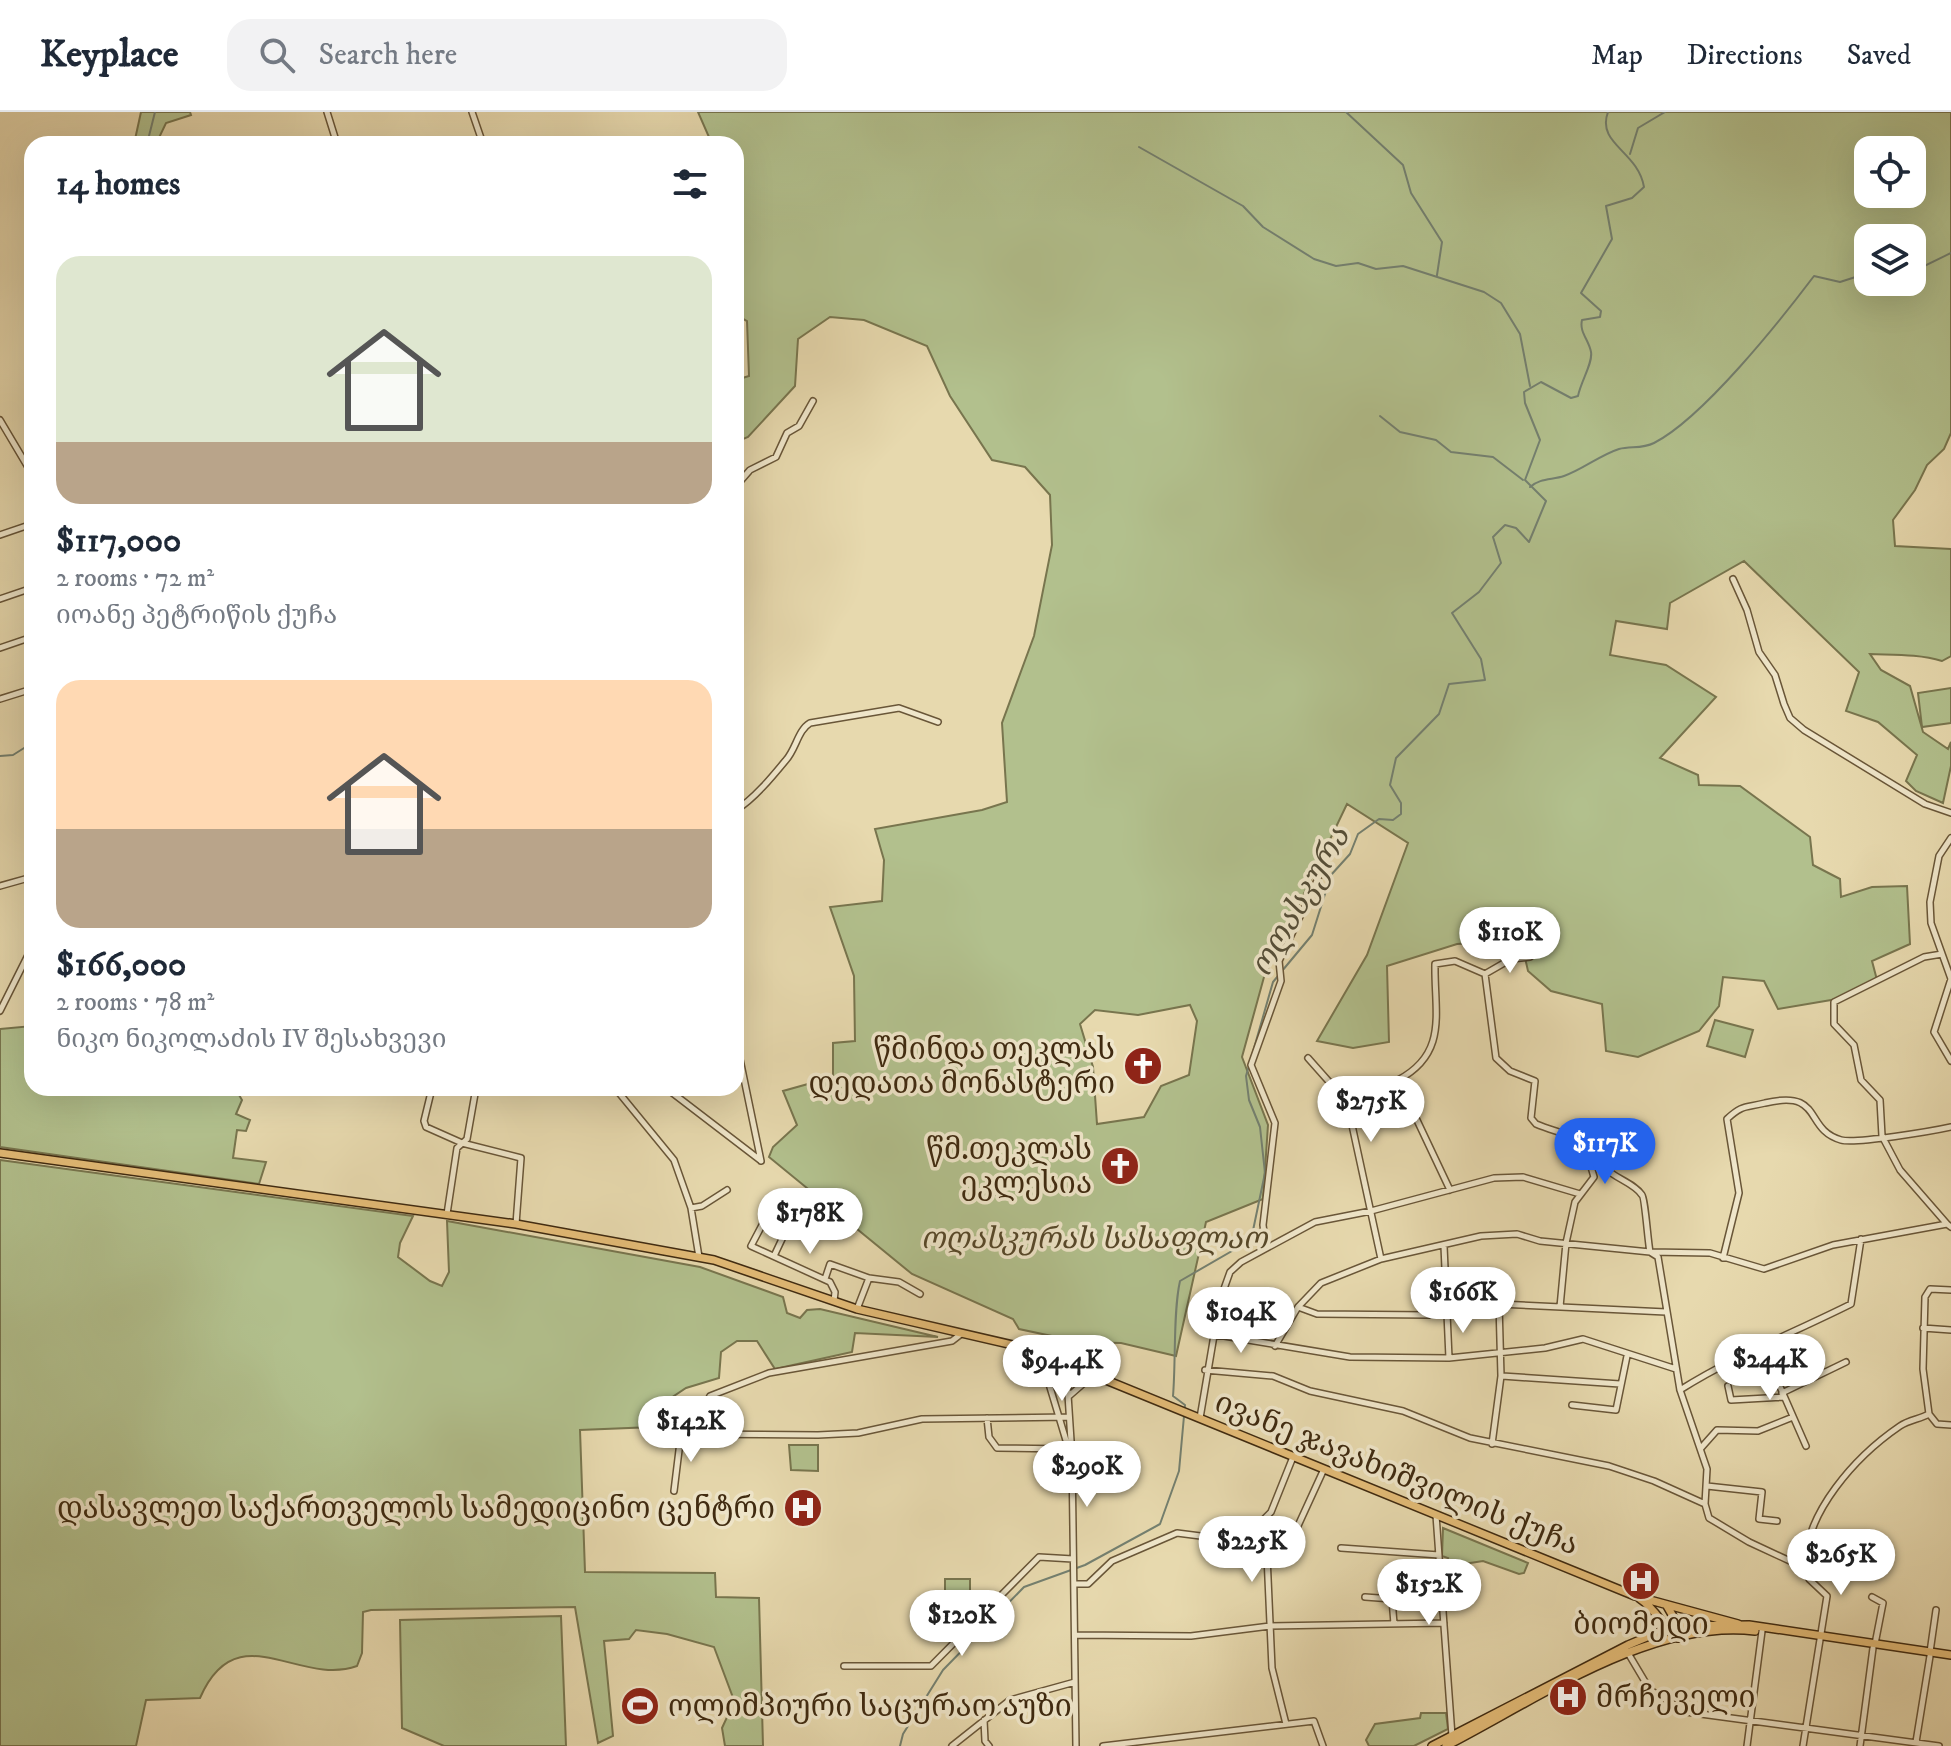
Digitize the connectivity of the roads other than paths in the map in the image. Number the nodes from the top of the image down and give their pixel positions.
1 (327, 112) edge
2 (472, 112) edge
3 (334, 136) edge
4 (480, 136) edge
5 (813, 401) dead end
6 (0, 420) edge
7 (24, 460) edge
8 (744, 477) edge
9 (24, 527) edge
10 (0, 535) edge
11 (1733, 579) dead end
12 (24, 591) edge
13 (0, 599) edge
14 (24, 640) edge
15 (0, 648) edge
16 (24, 692) edge
17 (0, 699) edge
18 (938, 722) dead end
19 (744, 805) edge
20 (1951, 813) edge
21 (1951, 838) edge
22 (1321, 872) dead end
23 (24, 879) edge
24 (0, 886) edge
25 (1942, 954) junction
26 (1530, 957) dead end
27 (24, 963) edge
28 (1485, 974) junction
29 (0, 1011) edge
30 (1308, 1058) dead end
31 (1951, 1061) edge
32 (744, 1079) edge
33 (431, 1096) edge
34 (475, 1096) edge
35 (622, 1096) edge
36 (676, 1096) edge
37 (1951, 1127) edge
38 (1882, 1136) junction
39 (1570, 1138) junction
40 (462, 1143) junction
41 (0, 1153) edge
42 (727, 1190) dead end
43 (1450, 1190) junction
44 (1580, 1194) junction
45 (691, 1208) junction
46 (771, 1208) dead end
47 (1371, 1211) junction
48 (447, 1214) junction
49 (791, 1220) dead end
50 (516, 1224) junction
51 (1949, 1226) edge
52 (1861, 1239) junction
53 (1566, 1243) junction
54 (1444, 1246) junction
55 (1266, 1248) junction
56 (1650, 1252) junction
57 (1661, 1255) junction
58 (774, 1256) junction
59 (699, 1257) junction
60 (1723, 1258) junction
61 (1381, 1259) junction
62 (869, 1278) junction
63 (825, 1279) junction
64 (1951, 1290) edge
65 (920, 1294) dead end
66 (834, 1301) junction
67 (1499, 1304) junction
68 (1298, 1307) junction
69 (1560, 1307) junction
70 (857, 1309) junction
71 (1448, 1312) junction
72 (1666, 1312) junction
73 (1923, 1328) junction
74 (1951, 1330) edge
75 (962, 1334) junction
76 (1212, 1334) junction
77 (1275, 1346) junction
78 (1766, 1347) junction
79 (1040, 1353) junction
80 (1499, 1354) junction
81 (1627, 1356) junction
82 (1449, 1358) junction
83 (1846, 1362) dead end
84 (1063, 1363) junction
85 (1676, 1369) junction
86 (1205, 1370) junction
87 (1055, 1374) junction
88 (1092, 1376) junction
89 (1501, 1376) junction
90 (1067, 1381) junction
91 (1051, 1383) junction
92 (1620, 1384) junction
93 (1728, 1386) dead end
94 (1680, 1390) junction
95 (1783, 1395) junction
96 (1068, 1397) junction
97 (1572, 1405) dead end
98 (1929, 1414) junction
99 (1069, 1417) junction
100 (1793, 1417) junction
101 (987, 1418) junction
102 (1061, 1419) junction
103 (1200, 1419) junction
104 (1951, 1425) edge
105 (681, 1434) junction
106 (1492, 1444) junction
107 (1806, 1446) dead end
108 (1701, 1448) junction
109 (1070, 1452) junction
110 (1293, 1457) junction
111 (1324, 1469) junction
112 (1707, 1486) junction
113 (674, 1491) dead end
114 (1705, 1504) junction
115 (1436, 1515) junction
116 (1777, 1521) dead end
117 (1261, 1522) dead end
118 (1271, 1545) junction
119 (1341, 1548) dead end
120 (1439, 1555) junction
121 (1073, 1561) junction
122 (1805, 1568) junction
123 (1074, 1584) junction
124 (1635, 1596) junction
125 (1365, 1597) dead end
126 (1872, 1597) dead end
127 (1665, 1604) junction
128 (1936, 1610) dead end
129 (1444, 1623) junction
130 (1394, 1624) junction
131 (1738, 1624) junction
132 (1680, 1625) junction
133 (1270, 1626) junction
134 (1667, 1627) junction
135 (1762, 1631) junction
136 (1075, 1635) junction
137 (1678, 1638) junction
138 (1820, 1638) junction
139 (1874, 1646) junction
140 (1628, 1653) junction
141 (1930, 1654) junction
142 (1951, 1657) edge
143 (844, 1666) dead end
144 (1075, 1682) junction
145 (984, 1719) junction
146 (1750, 1719) junction
147 (1286, 1724) junction
148 (1807, 1727) junction
149 (1862, 1734) junction
150 (1452, 1736) junction
151 (1916, 1744) edge
152 (952, 1746) edge
153 (989, 1746) edge
154 (1076, 1746) edge
155 (1103, 1746) edge
156 (1323, 1746) edge
157 (1432, 1746) edge
158 (1446, 1746) edge
159 (1747, 1746) edge
160 (1803, 1746) edge
161 (1860, 1746) edge
162 (1939, 1746) edge

1 - 3 street
2 - 4 street
5 - 8 street
6 - 7 street
9 - 10 street
11 - 20 street
12 - 13 street
14 - 15 street
16 - 17 street
18 - 19 street
21 - 25 street
22 - 55 street
23 - 24 street
25 - 31 street
25 - 38 street
26 - 28 street
27 - 29 street
28 - 39 street
28 - 43 street
30 - 47 street
32 - 36 street
33 - 40 street
34 - 40 street
35 - 45 street
37 - 38 street
38 - 51 street
38 - 60 street
39 - 44 street
39 - 56 street
40 - 48 street
40 - 50 street
41 - 48 main road, ივანე ჯავახიშვილის ქუჩა
42 - 45 street
43 - 44 street
43 - 47 street
44 - 53 street
45 - 59 street
46 - 58 street
47 - 55 street
47 - 61 street
48 - 50 main road, ივანე ჯავახიშვილის ქუჩა
49 - 58 street
50 - 59 main road, ივანე ჯავახიშვილის ქუჩა
51 - 52 street
52 - 60 street
52 - 78 street
53 - 54 street
53 - 56 street
53 - 69 street
54 - 61 street
54 - 71 street
55 - 76 street
56 - 57 street
57 - 60 street
57 - 72 street
58 - 63 street
59 - 66 main road, ივანე ჯავახიშვილის ქუჩა
61 - 68 street
62 - 63 street
62 - 65 street
62 - 70 street
63 - 66 street
64 - 73 street
66 - 70 main road, ივანე ჯავახიშვილის ქუჩა
67 - 69 street
67 - 71 street
67 - 80 street
68 - 71 street
68 - 77 street
69 - 72 street
70 - 75 main road, ივანე ჯავახიშვილის ქუჩა
71 - 82 street
72 - 85 street
73 - 74 street
73 - 98 street
75 - 79 main road, ივანე ჯავახიშვილის ქუჩა
75 - 105 street
76 - 77 street
76 - 86 street
77 - 82 street
78 - 94 street
78 - 95 street
79 - 84 main road, ივანე ჯავახიშვილის ქუჩა
79 - 91 street
80 - 81 street
80 - 82 street
80 - 89 street
81 - 85 street
81 - 92 street
83 - 95 street
84 - 87 street
84 - 88 main road, ივანე ჯავახიშვილის ქუჩა
84 - 90 street
85 - 94 street
86 - 103 street
86 - 106 street
87 - 90 street
87 - 91 street
88 - 96 street
88 - 103 main road, ივანე ჯავახიშვილის ქუჩა
89 - 92 street
89 - 106 street
90 - 91 street
90 - 96 street
91 - 102 street
92 - 97 street
93 - 95 street
94 - 108 street
95 - 100 street
96 - 99 street
98 - 104 street
98 - 122 street
99 - 102 street
99 - 109 street
100 - 107 street
100 - 108 street
101 - 102 street
101 - 105 street
101 - 109 street
102 - 109 street
103 - 110 main road, ივანე ჯავახიშვილის ქუჩა
105 - 113 street
106 - 114 street
108 - 112 street
109 - 121 street
110 - 111 main road, ივანე ჯავახიშვილის ქუჩა
110 - 117 street
111 - 115 main road, ივანე ჯავახიშვილის ქუჩა
111 - 118 street
112 - 114 street
112 - 116 street
114 - 122 street
115 - 120 street
115 - 124 main road, ივანე ჯავახიშვილის ქუჩა
118 - 123 street
118 - 133 street
119 - 120 street
120 - 129 street
121 - 123 street
121 - 143 street
122 - 138 street
123 - 136 street
124 - 127 main road, ივანე ჯავახიშვილის ქუჩა
124 - 134 main road
125 - 130 street
126 - 139 street
127 - 131 main road, ივანე ჯავახიშვილის ქუჩა
127 - 132 main road
128 - 141 street
129 - 130 street
129 - 150 street
130 - 133 street
131 - 132 main road
131 - 138 main road
132 - 134 main road
132 - 137 main road
133 - 136 street
133 - 147 street
134 - 137 main road
134 - 150 main road
135 - 137 main road
135 - 138 main road
135 - 146 street
136 - 144 street
137 - 140 main road
138 - 139 main road
138 - 148 street
139 - 141 main road
139 - 149 street
140 - 146 street
140 - 158 main road
141 - 142 main road
141 - 151 street
144 - 145 street
144 - 154 street
145 - 152 street
145 - 153 street
146 - 148 street
146 - 159 street
147 - 155 street
147 - 156 street
148 - 149 street
148 - 160 street
149 - 151 street
149 - 161 street
150 - 157 main road
151 - 162 street

